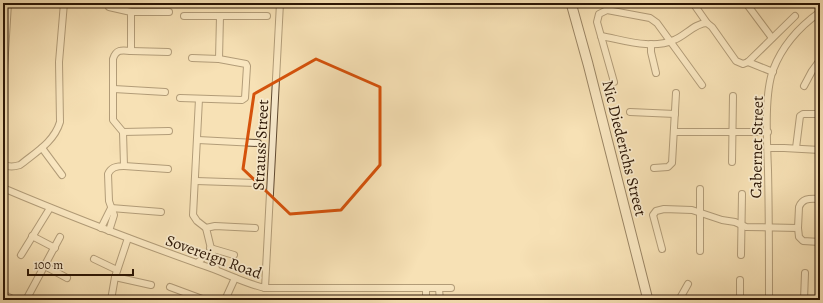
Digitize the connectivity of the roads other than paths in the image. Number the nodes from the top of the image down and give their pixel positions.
1 (8, 3) edge
2 (64, 3) edge
3 (280, 3) edge
4 (571, 3) edge
5 (693, 3) edge
6 (746, 3) edge
7 (109, 7) dead end
8 (131, 12) junction
9 (169, 12) dead end
10 (820, 12) edge
11 (184, 16) dead end
12 (220, 16) junction
13 (267, 16) dead end
14 (795, 16) dead end
15 (707, 23) junction
16 (601, 36) junction
17 (772, 38) junction
18 (671, 42) junction
19 (651, 44) junction
20 (131, 52) junction
21 (168, 52) dead end
22 (192, 58) dead end
23 (219, 59) junction
24 (820, 60) edge
25 (748, 62) junction
26 (773, 72) junction
27 (656, 73) dead end
28 (614, 82) dead end
29 (702, 85) dead end
30 (3, 86) edge
31 (804, 86) dead end
32 (114, 89) junction
33 (165, 92) dead end
34 (676, 93) dead end
35 (733, 96) dead end
36 (180, 98) dead end
37 (199, 100) junction
38 (630, 112) dead end
39 (675, 114) junction
40 (820, 114) edge
41 (169, 130) dead end
42 (123, 132) junction
43 (674, 132) junction
44 (732, 132) junction
45 (768, 132) junction
46 (198, 140) junction
47 (258, 143) dead end
48 (42, 148) junction
49 (768, 148) junction
50 (796, 148) junction
51 (820, 150) edge
52 (732, 162) dead end
53 (3, 165) edge
54 (124, 166) junction
55 (654, 168) dead end
56 (168, 169) dead end
57 (62, 175) dead end
58 (196, 181) junction
59 (258, 183) dead end
60 (3, 188) edge
61 (700, 189) dead end
62 (742, 194) dead end
63 (820, 199) edge
64 (50, 208) junction
65 (111, 208) junction
66 (161, 212) dead end
67 (700, 214) junction
68 (741, 225) junction
69 (101, 228) junction
70 (206, 228) junction
71 (255, 228) dead end
72 (769, 228) junction
73 (798, 228) junction
74 (109, 231) junction
75 (32, 236) junction
76 (60, 237) dead end
77 (128, 238) junction
78 (820, 242) edge
79 (54, 248) junction
80 (662, 249) dead end
81 (210, 250) junction
82 (700, 251) dead end
83 (21, 255) dead end
84 (234, 255) dead end
85 (741, 255) dead end
86 (94, 259) dead end
87 (197, 262) junction
88 (45, 266) junction
89 (216, 269) junction
90 (116, 273) junction
91 (805, 273) dead end
92 (67, 278) dead end
93 (235, 278) junction
94 (740, 280) dead end
95 (688, 284) dead end
96 (151, 285) dead end
97 (170, 287) dead end
98 (265, 288) junction
99 (451, 288) dead end
100 (426, 289) junction
101 (439, 289) junction
102 (3, 294) edge
103 (14, 300) edge
104 (26, 300) edge
105 (111, 300) edge
106 (205, 300) edge
107 (225, 300) edge
108 (426, 300) edge
109 (440, 300) edge
110 (648, 300) edge
111 (679, 300) edge
112 (740, 300) edge
113 (769, 300) edge
114 (804, 300) edge

1 - 30 street
2 - 48 street
3 - 98 street, Strauss Street
4 - 110 street, Nic Diederichs Street
5 - 15 street
6 - 17 street
7 - 8 street
8 - 9 street
8 - 20 street
10 - 26 street, Cabernet Street
11 - 12 street
12 - 13 street
12 - 23 street
14 - 17 street
15 - 18 street
15 - 25 street
16 - 18 street
16 - 19 street
16 - 28 street
17 - 25 street
18 - 19 street
18 - 29 street
19 - 27 street
20 - 21 street
20 - 32 street
22 - 23 street
23 - 37 street
24 - 31 street
25 - 26 street
26 - 45 street, Cabernet Street
32 - 33 street
32 - 42 street
34 - 39 street
35 - 44 street
36 - 37 street
37 - 46 street
38 - 39 street
39 - 43 street
40 - 50 street
41 - 42 street
42 - 54 street
43 - 44 street
43 - 55 street
44 - 45 street
44 - 52 street
45 - 49 street, Cabernet Street
46 - 47 street
46 - 58 street
48 - 53 street
48 - 57 street
49 - 50 street
49 - 72 street, Cabernet Street
50 - 51 street
54 - 56 street
54 - 65 street
58 - 59 street
58 - 70 street
60 - 64 street, Sovereign Road
61 - 67 street
62 - 68 street
63 - 73 street
64 - 69 street, Sovereign Road
64 - 75 street
65 - 66 street
65 - 69 street
65 - 74 street
67 - 68 street
67 - 80 street
67 - 82 street
68 - 72 street
68 - 85 street
69 - 74 street, Sovereign Road
70 - 71 street
70 - 81 street
72 - 73 street
72 - 113 street, Cabernet Street
73 - 78 street
74 - 77 street, Sovereign Road
75 - 79 street
75 - 83 street
76 - 79 street
77 - 87 street, Sovereign Road
77 - 90 street
79 - 88 street
81 - 84 street
81 - 87 street
81 - 89 street
86 - 90 street
87 - 89 street, Sovereign Road
88 - 92 street
88 - 104 street
89 - 93 street, Sovereign Road
90 - 96 street
90 - 105 street
91 - 114 street
93 - 98 street, Sovereign Road
93 - 107 street
94 - 112 street
95 - 111 street
97 - 106 street
98 - 100 street, Sovereign Road
99 - 101 street, Sovereign Road
100 - 101 street, Sovereign Road
100 - 108 street
101 - 109 street
102 - 103 street

